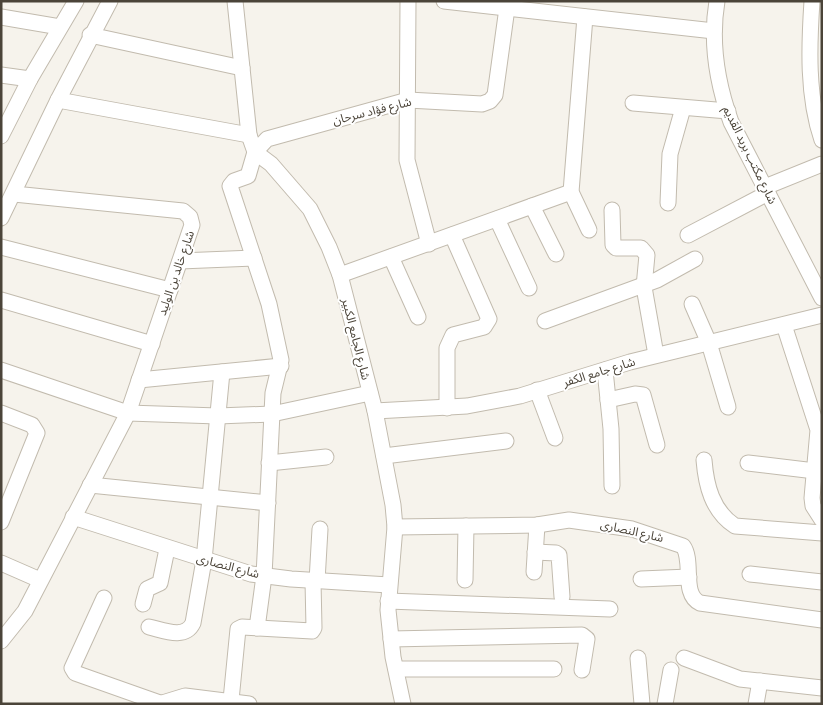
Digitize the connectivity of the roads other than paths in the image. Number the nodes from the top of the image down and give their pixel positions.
1 (76, 1) edge
2 (110, 1) edge
3 (235, 1) edge
4 (408, 1) edge
5 (444, 1) edge
6 (717, 1) edge
7 (812, 1) edge
8 (472, 3) edge
9 (524, 6) edge
10 (507, 8) junction
11 (1, 17) edge
12 (585, 17) junction
13 (60, 27) junction
14 (816, 28) edge
15 (714, 31) junction
16 (90, 35) junction
17 (242, 68) junction
18 (1, 75) edge
19 (30, 79) junction
20 (817, 88) edge
21 (58, 100) junction
22 (408, 100) junction
23 (633, 104) dead end
24 (683, 108) junction
25 (728, 112) junction
26 (2, 135) edge
27 (249, 135) junction
28 (822, 140) edge
29 (255, 152) junction
30 (822, 164) edge
31 (766, 190) junction
32 (571, 192) junction
33 (14, 194) junction
34 (668, 203) dead end
35 (532, 206) junction
36 (612, 210) dead end
37 (1, 218) edge
38 (497, 219) junction
39 (589, 230) dead end
40 (452, 235) junction
41 (688, 235) dead end
42 (429, 244) junction
43 (1, 247) edge
44 (556, 254) dead end
45 (391, 257) junction
46 (254, 258) junction
47 (695, 259) dead end
48 (180, 261) junction
49 (340, 275) junction
50 (645, 283) junction
51 (528, 288) dead end
52 (170, 290) junction
53 (822, 298) edge
54 (1, 300) edge
55 (692, 304) dead end
56 (822, 315) edge
57 (418, 317) dead end
58 (545, 321) dead end
59 (784, 325) junction
60 (709, 343) junction
61 (152, 344) junction
62 (656, 355) junction
63 (281, 366) junction
64 (1, 370) edge
65 (605, 370) junction
66 (222, 372) junction
67 (139, 380) junction
68 (537, 390) junction
69 (370, 393) junction
70 (608, 400) junction
71 (728, 407) dead end
72 (446, 408) junction
73 (375, 411) junction
74 (1, 413) edge
75 (128, 414) junction
76 (272, 414) junction
77 (218, 416) junction
78 (555, 438) dead end
79 (506, 442) dead end
80 (657, 445) dead end
81 (384, 456) junction
82 (326, 458) dead end
83 (704, 460) dead end
84 (270, 463) junction
85 (748, 463) dead end
86 (814, 471) junction
87 (90, 485) junction
88 (612, 486) dead end
89 (210, 497) junction
90 (268, 503) junction
91 (73, 517) junction
92 (822, 520) edge
93 (1, 522) edge
94 (537, 525) junction
95 (394, 526) junction
96 (466, 526) junction
97 (320, 529) dead end
98 (822, 533) edge
99 (167, 549) junction
100 (535, 552) junction
101 (204, 560) junction
102 (1, 563) edge
103 (534, 572) dead end
104 (750, 574) dead end
105 (264, 576) junction
106 (689, 577) junction
107 (641, 579) dead end
108 (40, 580) junction
109 (465, 580) dead end
110 (315, 581) junction
111 (822, 582) edge
112 (390, 585) junction
113 (104, 598) dead end
114 (562, 598) dead end
115 (388, 601) junction
116 (143, 604) dead end
117 (610, 609) dead end
118 (822, 620) edge
119 (150, 626) dead end
120 (257, 628) junction
121 (391, 639) junction
122 (1, 641) edge
123 (638, 658) dead end
124 (684, 658) dead end
125 (396, 669) junction
126 (554, 669) dead end
127 (582, 670) dead end
128 (670, 670) dead end
129 (760, 681) junction
130 (822, 688) edge
131 (227, 701) edge
132 (160, 703) edge
133 (249, 704) edge
134 (402, 704) edge
135 (642, 704) edge
136 (665, 704) edge
137 (756, 704) edge

1 - 13 street
2 - 16 street
3 - 17 street
4 - 22 street
5 - 8 street
6 - 15 street, شارع مكتب بريد القديم
7 - 14 street
8 - 10 street
9 - 10 street
9 - 12 street
10 - 22 street, شارع فؤاد سرحان
11 - 13 street
12 - 15 street
12 - 32 street
13 - 19 street
14 - 20 street
15 - 25 street, شارع مكتب بريد القديم
16 - 17 street
16 - 21 street
17 - 27 street
18 - 19 street
19 - 26 street
20 - 28 street
21 - 27 street
21 - 33 street
22 - 29 street, شارع فؤاد سرحان
22 - 42 street
23 - 24 street
24 - 25 street
24 - 34 street
25 - 31 street, شارع مكتب بريد القديم
27 - 29 street
29 - 46 street
29 - 49 street, شارع الجامع الكبير
30 - 31 street
31 - 41 street
31 - 53 street, شارع مكتب بريد القديم
32 - 35 street
32 - 39 street
33 - 37 street
33 - 48 street, شارع خالد بن الوليد
35 - 38 street
35 - 44 street
36 - 50 street
38 - 40 street
38 - 51 street
40 - 42 street
40 - 72 street
42 - 45 street
43 - 52 street
45 - 49 street
45 - 57 street
46 - 48 street
46 - 63 street
47 - 50 street
48 - 52 street, شارع خالد بن الوليد
49 - 69 street, شارع الجامع الكبير
50 - 58 street
50 - 62 street
52 - 61 street, شارع خالد بن الوليد
54 - 61 street
55 - 60 street
56 - 59 street, شارع جامع الكفر
59 - 60 street, شارع جامع الكفر
59 - 86 street
60 - 62 street, شارع جامع الكفر
60 - 71 street
61 - 67 street, شارع خالد بن الوليد
62 - 65 street, شارع جامع الكفر
63 - 66 street
63 - 76 street
64 - 75 street
65 - 68 street, شارع جامع الكفر
65 - 70 street
66 - 67 street
66 - 77 street
67 - 75 street, شارع خالد بن الوليد
68 - 72 street, شارع جامع الكفر
68 - 78 street
69 - 73 street, شارع الجامع الكبير
69 - 76 street
70 - 80 street
70 - 88 street
72 - 73 street, شارع جامع الكفر
73 - 81 street, شارع الجامع الكبير
74 - 93 street
75 - 77 street
75 - 87 street, شارع خالد بن الوليد
76 - 77 street
76 - 84 street
77 - 89 street
79 - 81 street
81 - 95 street, شارع الجامع الكبير
82 - 84 street
83 - 98 street
84 - 90 street
85 - 86 street
86 - 92 street
87 - 89 street
87 - 91 street, شارع خالد بن الوليد
89 - 90 street
89 - 101 street
90 - 105 street
91 - 99 street, شارع النصارى
91 - 108 street, شارع خالد بن الوليد
94 - 96 street, شارع النصارى
94 - 100 street
94 - 106 street, شارع النصارى
95 - 96 street, شارع النصارى
95 - 112 street, شارع الجامع الكبير
96 - 109 street
97 - 110 street
99 - 101 street, شارع النصارى
99 - 116 street
100 - 103 street
100 - 114 street
101 - 105 street, شارع النصارى
101 - 119 street
102 - 108 street
104 - 111 street
105 - 110 street, شارع النصارى
105 - 120 street
106 - 107 street
106 - 118 street, شارع النصارى
108 - 122 street, شارع خالد بن الوليد
110 - 112 street, شارع النصارى
110 - 120 street
112 - 115 street, شارع الجامع الكبير
113 - 132 street
115 - 117 street
115 - 121 street, شارع الجامع الكبير
120 - 131 street
121 - 125 street, شارع الجامع الكبير
121 - 127 street
123 - 135 street
124 - 129 street
125 - 126 street
125 - 134 street, شارع الجامع الكبير
128 - 136 street
129 - 130 street
129 - 137 street
131 - 132 street
131 - 133 street

